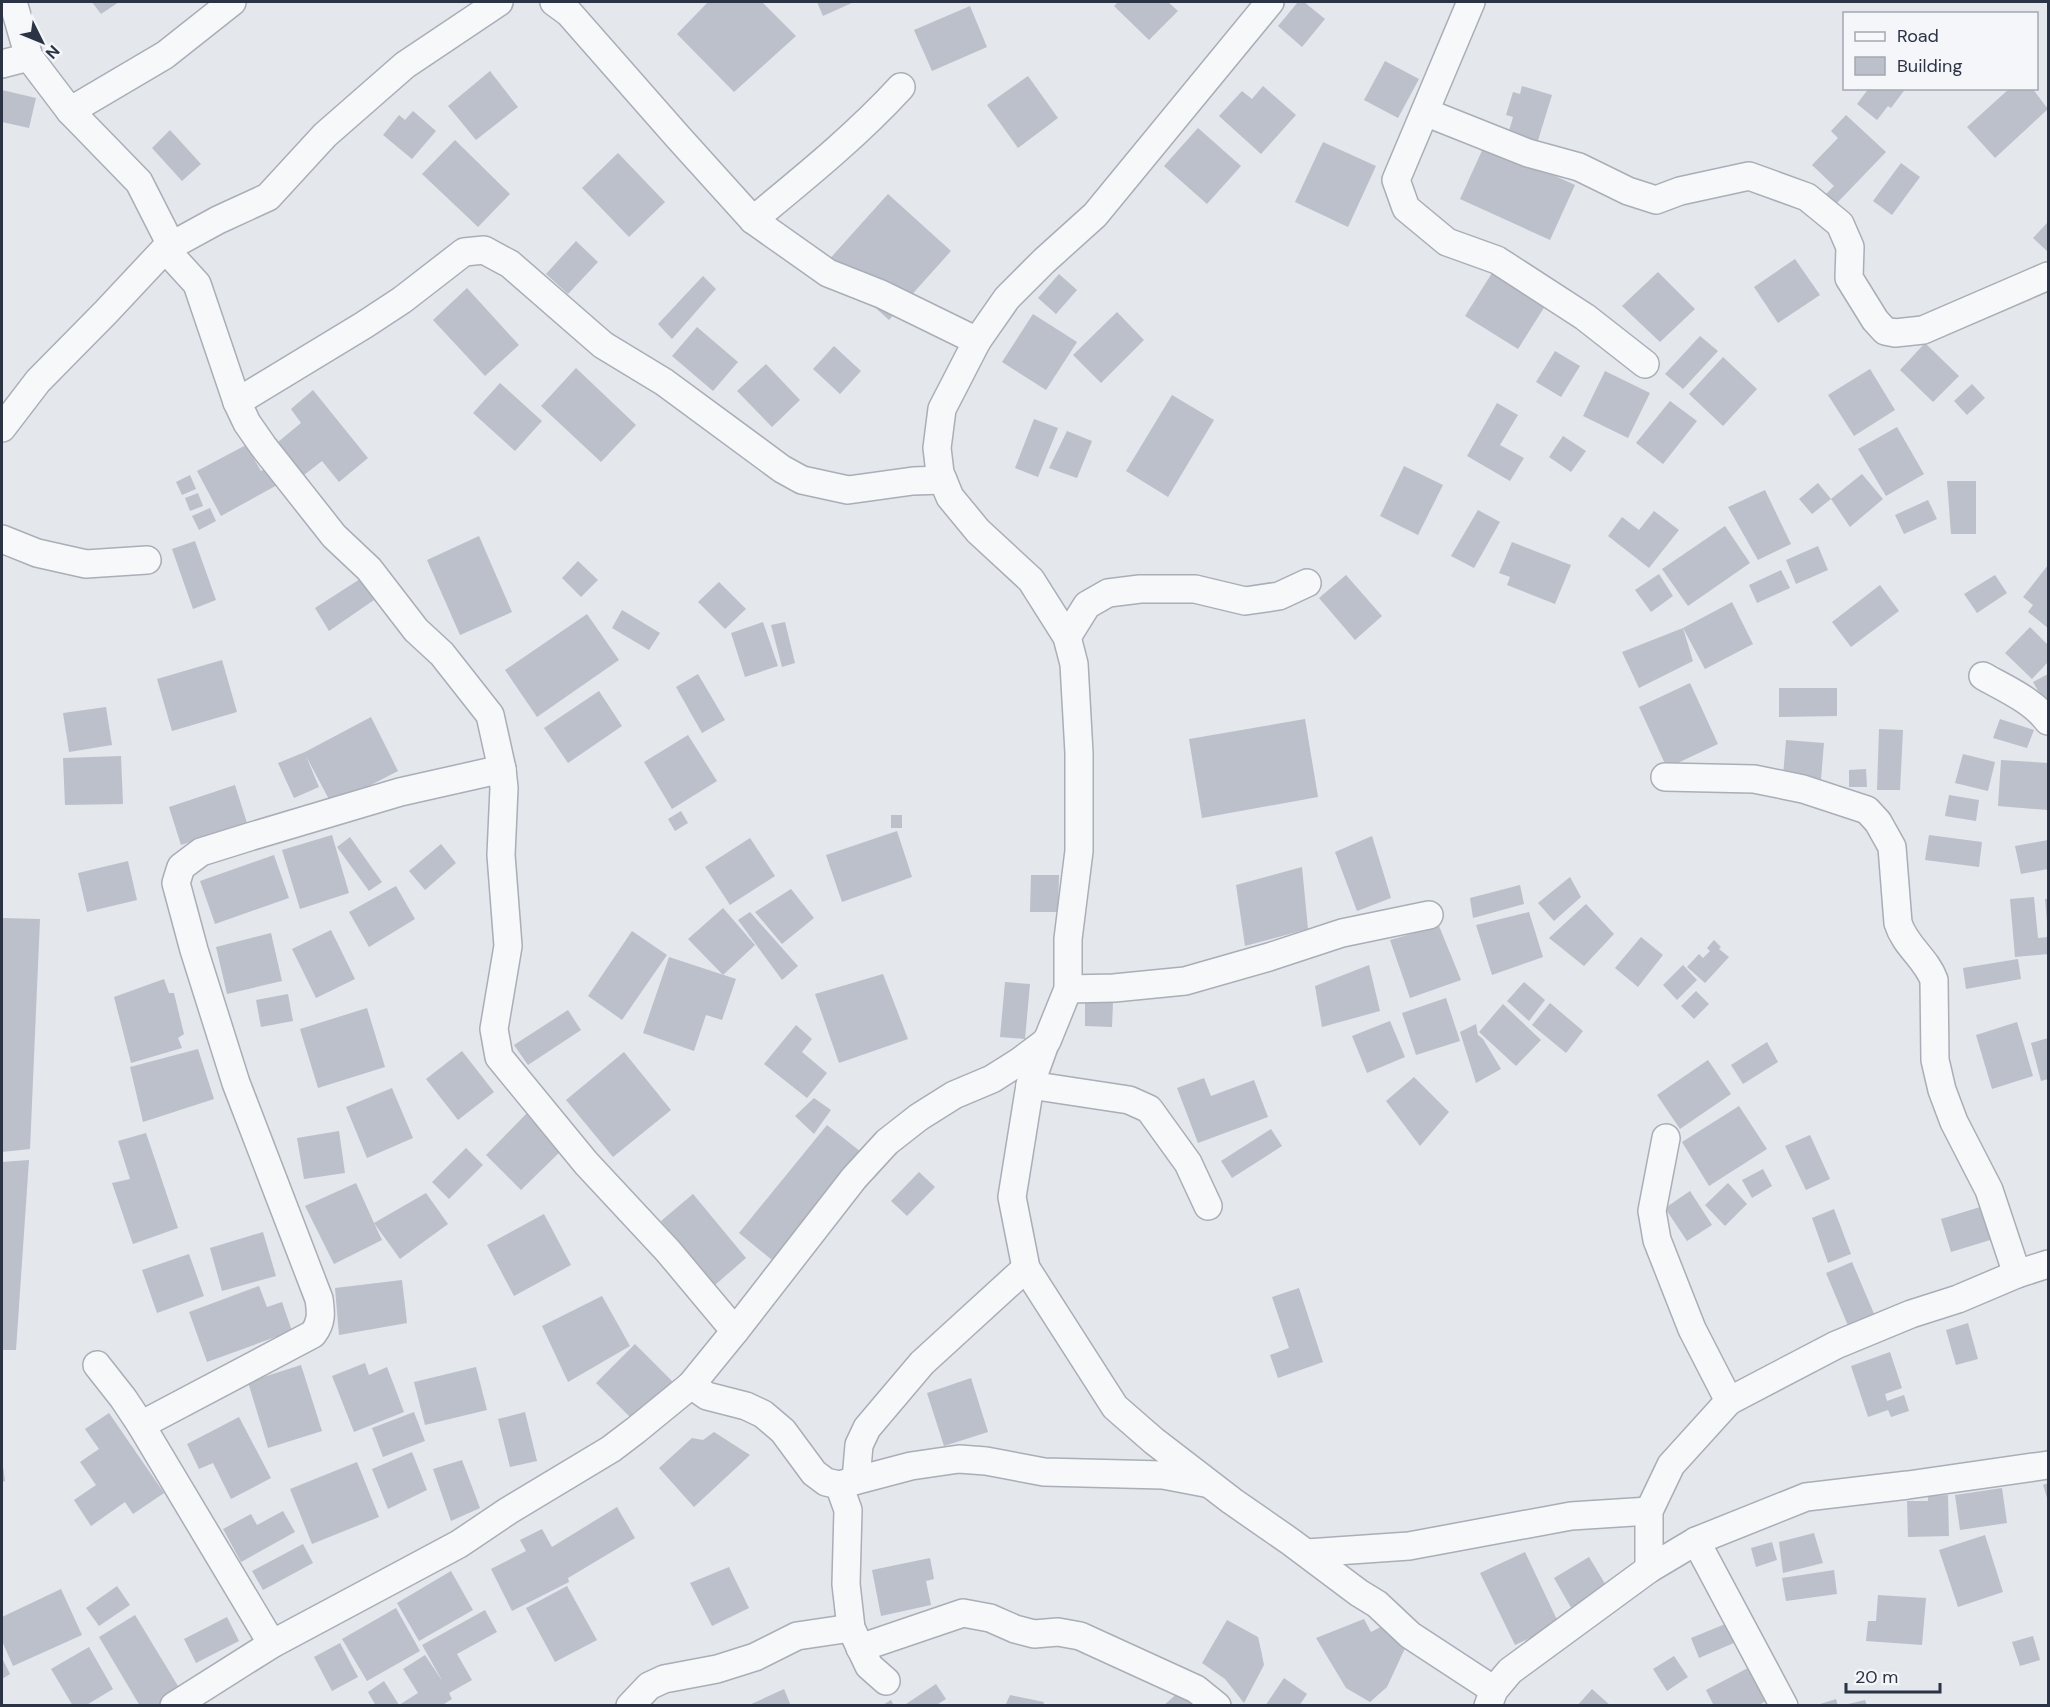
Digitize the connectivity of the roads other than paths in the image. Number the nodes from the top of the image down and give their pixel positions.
1 (13, 2) edge
2 (232, 2) edge
3 (499, 2) edge
4 (554, 2) edge
5 (584, 2) edge
6 (1270, 2) edge
7 (1471, 2) edge
8 (586, 34) junction
9 (28, 57) junction
10 (2, 64) edge
11 (901, 87) dead end
12 (70, 111) junction
13 (1425, 112) junction
14 (753, 220) junction
15 (168, 247) junction
16 (2049, 276) edge
17 (977, 341) junction
18 (1645, 364) dead end
19 (237, 402) junction
20 (2, 428) edge
21 (943, 480) junction
22 (2, 539) edge
23 (147, 560) dead end
24 (1307, 583) dead end
25 (1067, 637) junction
26 (1983, 676) dead end
27 (2049, 721) edge
28 (502, 769) junction
29 (1665, 777) dead end
30 (1430, 915) dead end
31 (1068, 989) junction
32 (1047, 1041) junction
33 (1030, 1085) junction
34 (1666, 1138) dead end
35 (1208, 1206) dead end
36 (2049, 1264) edge
37 (1026, 1268) junction
38 (2017, 1274) junction
39 (735, 1331) junction
40 (97, 1365) dead end
41 (691, 1385) junction
42 (1729, 1401) junction
43 (141, 1425) junction
44 (2049, 1465) edge
45 (848, 1483) junction
46 (1210, 1484) junction
47 (1649, 1511) junction
48 (1696, 1541) junction
49 (1307, 1553) junction
50 (1649, 1569) junction
51 (856, 1638) junction
52 (272, 1644) junction
53 (886, 1681) dead end
54 (1491, 1698) edge
55 (174, 1706) edge
56 (630, 1706) edge
57 (1217, 1706) edge
58 (1784, 1706) edge

1 - 9 street
2 - 12 street
3 - 15 street
4 - 8 street
5 - 8 street
6 - 17 street
7 - 13 street
8 - 14 street
9 - 10 street
9 - 12 street
11 - 14 street
12 - 15 street
13 - 16 street
13 - 18 street
14 - 17 street
15 - 19 street
15 - 20 street
17 - 21 street
19 - 21 street
19 - 28 street
21 - 25 street
22 - 23 street
24 - 25 street
25 - 31 street
26 - 27 street
28 - 39 street
28 - 43 street
29 - 38 street
30 - 31 street
31 - 32 street
32 - 33 street
32 - 39 street
33 - 35 street
33 - 37 street
34 - 42 street
36 - 38 street
37 - 45 street
37 - 46 street
38 - 42 street
39 - 41 street
40 - 43 street
41 - 45 street
41 - 52 street
42 - 47 street
43 - 52 street
44 - 48 street
45 - 46 street
45 - 51 street
46 - 49 street
47 - 49 street
47 - 50 street
48 - 50 street
48 - 58 street
49 - 54 street
50 - 54 street
51 - 53 street
51 - 56 street
51 - 57 street
52 - 55 street

